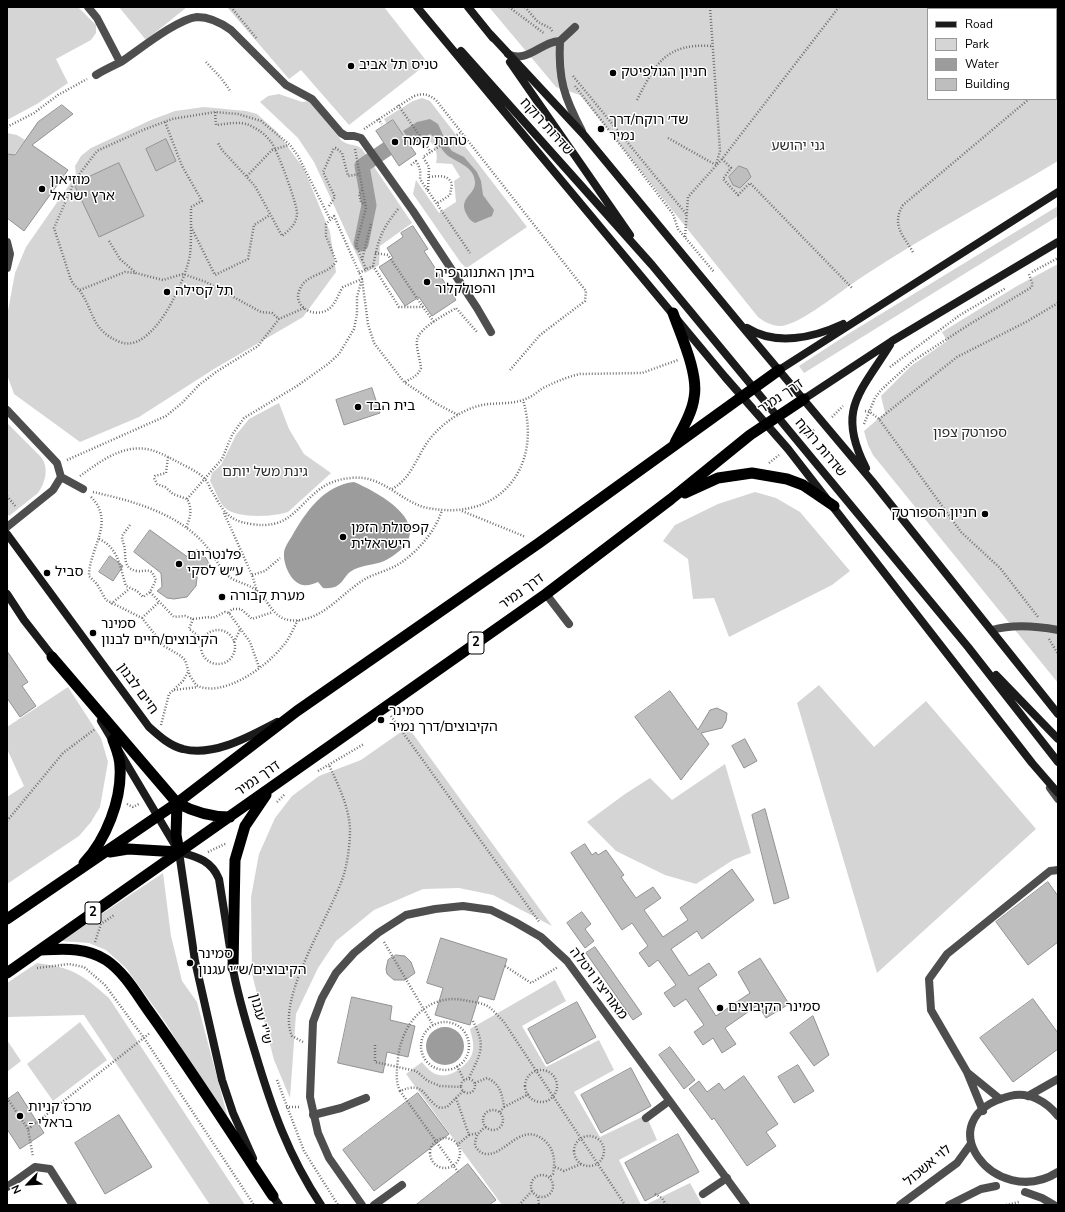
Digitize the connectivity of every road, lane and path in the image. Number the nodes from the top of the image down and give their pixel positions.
1 (88, 7) edge
2 (417, 7) edge
3 (421, 7) edge
4 (468, 7) edge
5 (509, 7) edge
6 (524, 7) edge
7 (710, 7) edge
8 (840, 7) edge
9 (575, 27) dead end
10 (490, 34) junction
11 (560, 41) junction
12 (712, 46) junction
13 (507, 53) junction
14 (120, 62) junction
15 (206, 62) dead end
16 (570, 70) dead end
17 (96, 74) joint
18 (569, 74) dead end
19 (231, 92) dead end
20 (637, 100) dead end
21 (1028, 100) edge
22 (398, 105) junction
23 (215, 112) junction
24 (378, 119) junction
25 (165, 122) junction
26 (382, 124) dead end
27 (8, 127) edge
28 (460, 133) junction
29 (584, 135) junction
30 (354, 136) junction
31 (668, 138) dead end
32 (218, 143) dead end
33 (290, 145) junction
34 (276, 149) junction
35 (431, 152) junction
36 (722, 158) junction
37 (411, 165) dead end
38 (716, 165) junction
39 (360, 174) junction
40 (247, 176) junction
41 (429, 176) junction
42 (428, 191) junction
43 (1058, 192) edge
44 (407, 202) junction
45 (436, 204) junction
46 (329, 206) dead end
47 (270, 215) junction
48 (687, 215) junction
49 (330, 219) junction
50 (371, 224) dead end
51 (191, 227) junction
52 (685, 237) junction
53 (109, 241) dead end
54 (7, 242) edge
55 (1058, 242) edge
56 (913, 252) dead end
57 (375, 253) junction
58 (470, 253) dead end
59 (1058, 258) edge
60 (362, 260) junction
61 (652, 265) junction
62 (373, 266) junction
63 (7, 268) edge
64 (366, 269) junction
65 (136, 273) junction
66 (360, 273) junction
67 (183, 274) junction
68 (1029, 274) junction
69 (718, 277) dead end
70 (1022, 278) dead end
71 (362, 279) junction
72 (1010, 285) dead end
73 (852, 288) dead end
74 (80, 290) junction
75 (1058, 303) edge
76 (423, 307) junction
77 (304, 308) junction
78 (869, 312) junction
79 (673, 313) junction
80 (279, 319) junction
81 (434, 322) junction
82 (740, 324) junction
83 (476, 332) dead end
84 (491, 332) dead end
85 (892, 341) junction
86 (688, 356) junction
87 (510, 370) dead end
88 (779, 370) junction
89 (884, 372) dead end
90 (404, 382) junction
91 (742, 396) junction
92 (804, 399) junction
93 (523, 400) junction
94 (853, 408) junction
95 (7, 410) edge
96 (870, 412) junction
97 (458, 415) junction
98 (879, 419) junction
99 (824, 422) junction
100 (766, 425) junction
101 (862, 426) dead end
102 (673, 446) junction
103 (788, 449) junction
104 (168, 457) junction
105 (57, 464) junction
106 (767, 475) junction
107 (61, 476) junction
108 (205, 478) junction
109 (872, 481) junction
110 (71, 482) junction
111 (83, 489) junction
112 (392, 489) junction
113 (187, 499) junction
114 (671, 499) junction
115 (834, 506) junction
116 (442, 510) junction
117 (223, 511) junction
118 (462, 511) junction
119 (130, 525) dead end
120 (7, 527) edge
121 (186, 528) junction
122 (7, 534) edge
123 (99, 539) junction
124 (539, 543) junction
125 (280, 558) dead end
126 (124, 560) junction
127 (119, 561) junction
128 (252, 575) junction
129 (129, 589) junction
130 (257, 591) junction
131 (150, 592) junction
132 (7, 594) edge
133 (546, 594) junction
134 (7, 601) edge
135 (159, 602) junction
136 (111, 604) junction
137 (272, 612) junction
138 (229, 613) junction
139 (142, 618) junction
140 (193, 619) junction
141 (24, 620) junction
142 (298, 620) junction
143 (569, 624) dead end
144 (1042, 627) junction
145 (240, 629) junction
146 (992, 630) junction
147 (1058, 630) edge
148 (203, 639) junction
149 (234, 642) junction
150 (968, 647) junction
151 (1058, 654) edge
152 (52, 657) junction
153 (259, 667) junction
154 (189, 670) junction
155 (199, 687) junction
156 (174, 690) junction
157 (385, 708) junction
158 (297, 712) junction
159 (1058, 714) edge
160 (102, 723) junction
161 (157, 734) junction
162 (1058, 739) edge
163 (113, 740) junction
164 (364, 744) dead end
165 (1058, 762) edge
166 (1032, 763) junction
167 (329, 765) junction
168 (317, 772) dead end
169 (273, 786) junction
170 (287, 792) dead end
171 (1058, 793) edge
172 (1058, 799) edge
173 (148, 800) junction
174 (116, 802) junction
175 (177, 803) junction
176 (276, 803) dead end
177 (158, 816) junction
178 (230, 816) junction
179 (7, 821) edge
180 (240, 837) junction
181 (179, 852) junction
182 (106, 853) junction
183 (197, 857) junction
184 (1058, 870) edge
185 (75, 873) junction
186 (118, 912) dead end
187 (7, 919) edge
188 (544, 929) dead end
189 (378, 933) junction
190 (41, 950) junction
191 (91, 952) junction
192 (567, 961) junction
193 (505, 966) dead end
194 (84, 967) junction
195 (34, 968) dead end
196 (233, 968) junction
197 (7, 973) edge
198 (423, 1009) junction
199 (472, 1018) dead end
200 (433, 1025) junction
201 (160, 1026) junction
202 (144, 1038) junction
203 (375, 1045) dead end
204 (312, 1046) junction
205 (457, 1066) junction
206 (397, 1067) junction
207 (537, 1071) junction
208 (967, 1072) junction
209 (469, 1078) junction
210 (276, 1079) dead end
211 (1058, 1079) edge
212 (464, 1080) junction
213 (475, 1083) junction
214 (461, 1087) junction
215 (400, 1091) junction
216 (463, 1091) junction
217 (529, 1094) junction
218 (553, 1096) junction
219 (1028, 1096) junction
220 (456, 1097) junction
221 (7, 1098) edge
222 (366, 1098) dead end
223 (1000, 1099) junction
224 (669, 1101) junction
225 (287, 1107) junction
226 (504, 1107) junction
227 (272, 1108) junction
228 (312, 1110) junction
229 (983, 1111) junction
230 (500, 1112) junction
231 (1058, 1116) edge
232 (646, 1118) dead end
233 (486, 1127) junction
234 (28, 1129) junction
235 (479, 1133) junction
236 (469, 1135) junction
237 (581, 1138) junction
238 (436, 1141) junction
239 (970, 1144) junction
240 (457, 1145) junction
241 (581, 1164) junction
242 (598, 1164) junction
243 (454, 1166) junction
244 (35, 1167) junction
245 (555, 1167) junction
246 (978, 1169) dead end
247 (458, 1172) dead end
248 (1058, 1172) edge
249 (550, 1177) junction
250 (726, 1178) junction
251 (985, 1179) dead end
252 (402, 1185) dead end
253 (7, 1187) edge
254 (532, 1191) junction
255 (655, 1194) dead end
256 (703, 1194) dead end
257 (538, 1197) junction
258 (276, 1201) edge
259 (73, 1205) edge
260 (254, 1205) edge
261 (321, 1205) edge
262 (338, 1205) edge
263 (362, 1205) edge
264 (374, 1205) edge
265 (519, 1205) edge
266 (538, 1205) edge
267 (625, 1205) edge
268 (666, 1205) edge
269 (746, 1205) edge
270 (900, 1205) edge
271 (949, 1205) edge
272 (1054, 1205) edge

1 - 14 street
2 - 79 main road
3 - 61 main road, שדרות רוקח
4 - 10 main road, שדרות רוקח
5 - 11 path
6 - 11 path
7 - 12 path
8 - 36 path
9 - 11 street
10 - 13 main road
10 - 61 main road, שדרות רוקח
11 - 13 street
11 - 29 street
12 - 20 path
12 - 38 path
13 - 29 main road
14 - 17 street
14 - 30 street
15 - 19 path
16 - 48 path
17 - 27 path
18 - 52 path
21 - 56 path
22 - 24 path
22 - 28 path
22 - 35 path
23 - 25 path
23 - 33 path
23 - 34 path
24 - 26 path
24 - 30 path
25 - 51 path
25 - 74 path
28 - 35 path
28 - 87 path
29 - 82 main road
30 - 39 path
30 - 44 street
31 - 38 path
32 - 40 path
33 - 34 path
33 - 49 path
34 - 40 path
34 - 47 path
35 - 41 path
36 - 38 path
36 - 73 path
37 - 42 path
38 - 48 path
39 - 46 path
39 - 60 path
40 - 47 path
41 - 42 path
41 - 45 path
42 - 45 path
43 - 78 main road, דרך נמיר
44 - 57 path
44 - 84 street
45 - 58 path
47 - 51 path
48 - 52 path
49 - 66 path
49 - 77 path
50 - 60 path
51 - 67 path
52 - 69 path
53 - 65 path
54 - 63 street
55 - 85 main road, דרך נמיר
57 - 62 path
57 - 76 path
59 - 68 path
60 - 64 path
61 - 150 main road, שדרות רוקח
62 - 64 path
62 - 76 path
64 - 66 path
65 - 67 path
65 - 74 path
66 - 71 path
67 - 74 path
67 - 80 path
68 - 70 path
68 - 96 path
71 - 77 path
71 - 90 path
71 - 108 path
72 - 89 path
75 - 98 path
76 - 81 path
77 - 80 path
78 - 82 main road
78 - 88 main road, דרך נמיר
79 - 86 highway
79 - 91 main road
80 - 105 path
81 - 83 path
81 - 90 path
82 - 88 main road
85 - 92 main road, דרך נמיר
85 - 94 main road
86 - 93 path
86 - 102 highway
88 - 91 highway, דרך נמיר
88 - 92 main road
90 - 97 path
91 - 100 main road
91 - 102 highway, דרך נמיר
92 - 99 main road
92 - 100 highway, דרך נמיר / 2
93 - 97 path
93 - 118 path
94 - 96 path
94 - 99 path
94 - 109 main road
95 - 105 street
96 - 98 path
96 - 101 path
97 - 112 path
98 - 144 path
99 - 103 path
99 - 109 main road
100 - 103 main road
100 - 114 highway, דרך נמיר / 2
102 - 124 highway, דרך נמיר
103 - 106 path
103 - 115 main road
104 - 108 path
104 - 110 path
104 - 113 path
105 - 107 street
106 - 114 highway
106 - 115 highway
107 - 110 street
107 - 120 street
108 - 113 path
108 - 117 path
109 - 146 main road
110 - 111 street
111 - 121 path
111 - 123 path
112 - 116 path
112 - 117 path
113 - 121 path
114 - 133 highway, דרך נמיר / 2
115 - 166 main road
116 - 118 path
116 - 142 path
117 - 128 path
118 - 124 path
119 - 126 path
121 - 130 path
122 - 161 main road, חיים לבנון
123 - 127 path
123 - 136 path
124 - 158 highway, דרך נמיר
125 - 128 path
126 - 127 path
126 - 131 path
127 - 129 path
128 - 130 path
129 - 131 path
129 - 136 path
130 - 137 path
131 - 135 path
132 - 141 main road
133 - 143 street
133 - 157 highway, דרך נמיר / 2
134 - 141 main road
135 - 139 path
135 - 140 path
136 - 139 path
137 - 138 path
137 - 142 path
138 - 140 path
138 - 145 path
139 - 154 path
140 - 148 path
141 - 152 main road
142 - 153 path
144 - 146 street
144 - 147 street
144 - 151 path
145 - 149 path
145 - 153 path
146 - 159 main road
148 - 149 path
148 - 149 path
150 - 162 main road, שדרות רוקח
150 - 165 main road, שדרות רוקח
152 - 160 main road
152 - 175 highway
153 - 155 path
154 - 155 path
154 - 156 path
155 - 156 path
156 - 161 path
157 - 169 highway, דרך נמיר / 2
157 - 188 path
158 - 161 main road, חיים לבנון
158 - 175 highway, דרך נמיר
160 - 163 main road
160 - 179 path
163 - 173 main road
163 - 174 highway
164 - 167 path
166 - 171 main road
166 - 172 street
167 - 168 path
167 - 204 path
169 - 178 highway, דרך נמיר / 2
169 - 180 highway
170 - 176 path
173 - 174 path
173 - 177 main road
174 - 185 highway
175 - 177 highway, דרך נמיר
175 - 178 highway
175 - 181 highway
177 - 181 main road
177 - 182 highway, דרך נמיר
178 - 181 highway, דרך נמיר / 2
180 - 183 path
180 - 196 highway
181 - 182 highway
181 - 183 main road, ש''י עגנון
181 - 190 highway, דרך נמיר / 2
181 - 258 main road
182 - 185 highway, דרך נמיר
183 - 196 main road, ש''י עגנון
184 - 208 street
185 - 187 highway, דרך נמיר
186 - 191 path
189 - 192 street, מאוריציו ויטלה
189 - 198 path
189 - 204 street, מאוריציו ויטלה
190 - 191 highway
190 - 197 highway, דרך נמיר / 2
191 - 194 path
191 - 201 highway
192 - 193 path
192 - 224 street, מאוריציו ויטלה
194 - 195 path
194 - 202 path
196 - 227 main road, ש''י עגנון
198 - 200 path
198 - 206 path
198 - 207 path
199 - 209 path
200 - 205 path
200 - 205 path
201 - 202 path
201 - 258 highway
202 - 234 path
202 - 260 path
203 - 206 path
204 - 228 street, מאוריציו ויטלה
205 - 212 path
206 - 214 path
206 - 215 path
207 - 217 path
207 - 218 path
207 - 218 path
208 - 223 street
208 - 229 street
209 - 212 path
209 - 213 path
210 - 225 path
211 - 219 street
212 - 214 path
213 - 216 path
213 - 226 path
214 - 216 path
215 - 220 path
215 - 238 path
216 - 220 path
217 - 218 path
217 - 226 path
218 - 237 path
219 - 223 street
219 - 231 street
220 - 236 path
221 - 234 path
222 - 228 street
223 - 229 street
224 - 232 street
224 - 250 street, מאוריציו ויטלה
225 - 227 path
225 - 228 path
225 - 262 path
226 - 230 path
227 - 261 main road, ש''י עגנון
228 - 263 street, מאוריציו ויטלה
229 - 239 street
230 - 233 path
230 - 233 path
233 - 235 path
234 - 244 path
235 - 236 path
235 - 245 path
236 - 240 path
237 - 241 path
237 - 242 path
237 - 242 path
238 - 240 path
238 - 243 path
238 - 243 path
239 - 246 street
239 - 270 street, לוי אשכול
240 - 243 path
241 - 242 path
241 - 245 path
242 - 267 path
243 - 247 path
244 - 253 street
244 - 259 street
245 - 249 path
248 - 272 street
249 - 254 path
249 - 257 path
250 - 256 street
250 - 269 street, מאוריציו ויטלה
251 - 271 street
252 - 264 street
254 - 257 path
254 - 265 path
255 - 268 path
257 - 266 path

